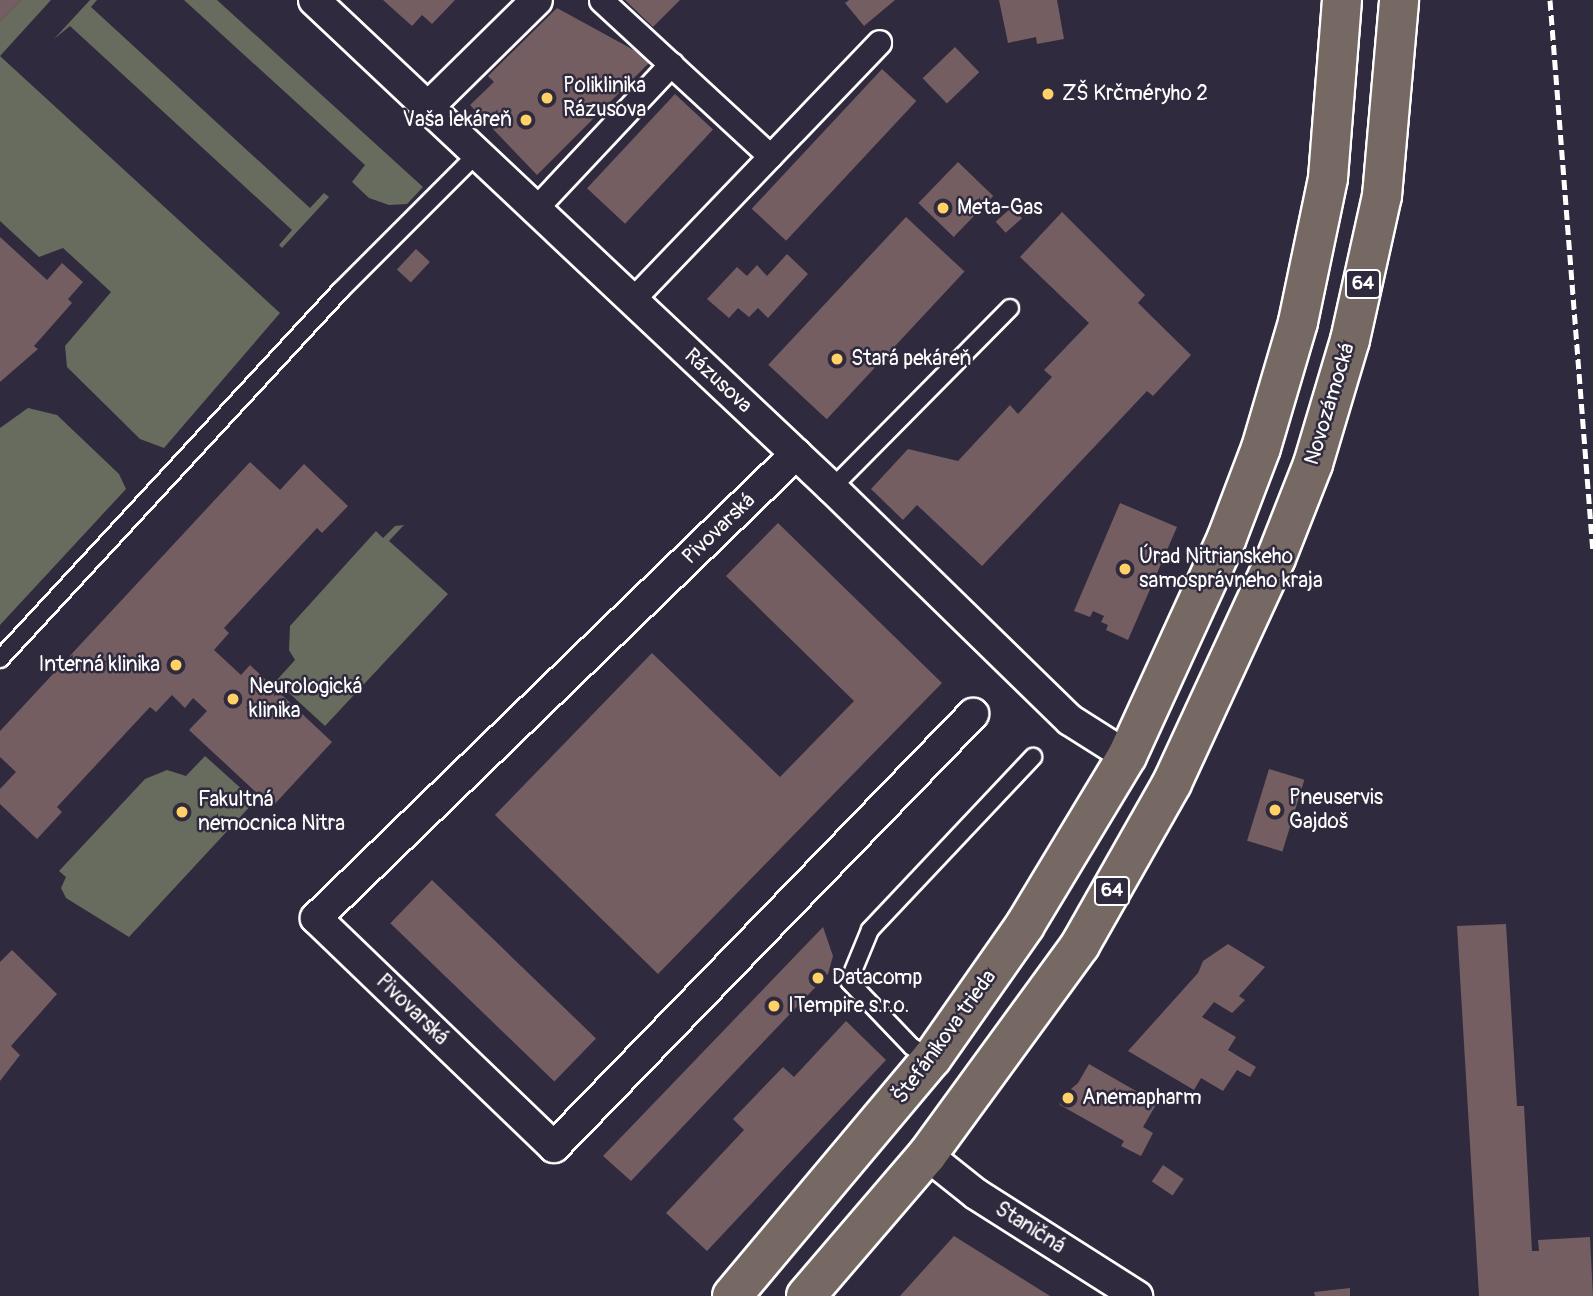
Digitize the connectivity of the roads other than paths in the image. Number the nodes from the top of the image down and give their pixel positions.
1 (314, 0) edge
2 (537, 0) edge
3 (601, 0) edge
4 (1342, 0) edge
5 (1399, 0) edge
6 (879, 42) dead end
7 (671, 65) junction
8 (427, 108) junction
9 (477, 155) junction
10 (771, 156) junction
11 (535, 209) junction
12 (632, 300) junction
13 (1010, 308) dead end
14 (796, 454) junction
15 (832, 488) junction
16 (0, 659) edge
17 (973, 714) dead end
18 (1127, 756) junction
19 (1033, 757) dead end
20 (1172, 783) junction
21 (932, 1058) junction
22 (886, 1118) junction
23 (927, 1154) junction
24 (732, 1296) edge
25 (806, 1296) edge
26 (1137, 1296) edge

1 - 8 street, Rázusova
2 - 8 street
3 - 7 street
4 - 18 main road
5 - 20 main road, Novozámocká / 64
6 - 10 street
7 - 10 street
7 - 11 street
8 - 9 street, Rázusova
9 - 11 street, Rázusova
9 - 16 lane
10 - 12 street
11 - 12 street, Rázusova
12 - 14 street, Rázusova
13 - 15 lane
14 - 15 street, Rázusova
14 - 17 street, Pivovarská
15 - 18 street, Rázusova
18 - 20 main road
18 - 21 main road, Štefánikova trieda
19 - 21 lane
20 - 23 main road, 64
21 - 22 main road, Štefánikova trieda
22 - 23 main road
22 - 24 main road, Štefánikova trieda
23 - 25 main road, 64
23 - 26 street, Staničná

